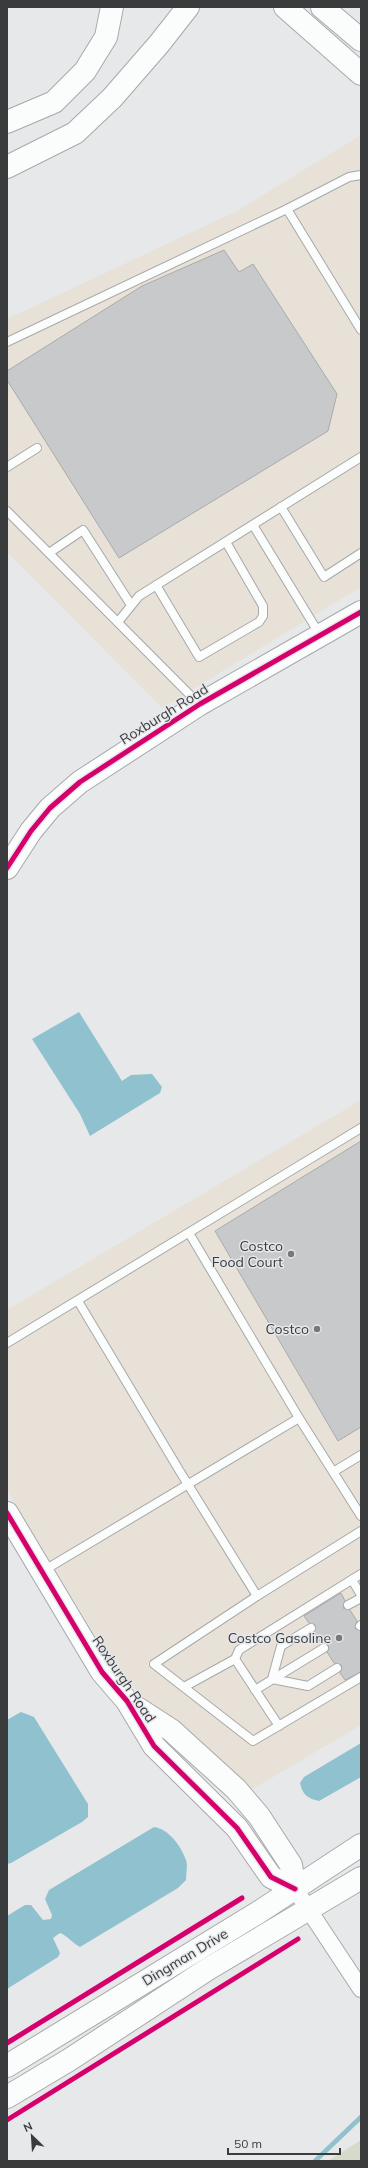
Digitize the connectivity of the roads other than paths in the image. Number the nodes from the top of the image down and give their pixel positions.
1 (112, 7) edge
2 (188, 7) edge
3 (285, 7) edge
4 (322, 7) edge
5 (361, 40) edge
6 (361, 74) edge
7 (7, 122) edge
8 (7, 167) edge
9 (361, 175) edge
10 (287, 209) junction
11 (361, 330) edge
12 (7, 342) edge
13 (37, 448) dead end
14 (361, 458) edge
15 (7, 467) edge
16 (281, 507) junction
17 (7, 511) edge
18 (252, 525) junction
19 (226, 542) junction
20 (50, 553) junction
21 (361, 553) edge
22 (156, 585) junction
23 (131, 605) junction
24 (361, 612) edge
25 (118, 622) junction
26 (320, 635) junction
27 (200, 704) junction
28 (7, 868) edge
29 (361, 1128) edge
30 (189, 1234) junction
31 (78, 1301) junction
32 (7, 1343) edge
33 (299, 1418) junction
34 (361, 1455) edge
35 (333, 1472) junction
36 (188, 1485) junction
37 (7, 1513) edge
38 (361, 1516) edge
39 (361, 1531) edge
40 (42, 1572) junction
41 (361, 1574) edge
42 (352, 1580) junction
43 (257, 1596) junction
44 (361, 1597) edge
45 (348, 1605) dead end
46 (311, 1628) dead end
47 (324, 1648) dead end
48 (234, 1659) junction
49 (337, 1668) dead end
50 (361, 1676) edge
51 (272, 1679) junction
52 (184, 1688) junction
53 (255, 1690) junction
54 (279, 1726) junction
55 (361, 1845) edge
56 (361, 1878) edge
57 (295, 1889) junction
58 (308, 1909) junction
59 (361, 1989) edge
60 (7, 2066) edge
61 (7, 2097) edge

1 - 7 main road
2 - 8 main road
3 - 6 main road
4 - 5 main road
9 - 10 lane
10 - 11 lane
10 - 12 lane
13 - 15 lane
14 - 16 lane
16 - 18 lane
16 - 21 lane
17 - 20 lane
18 - 19 lane
18 - 26 lane
19 - 22 lane
19 - 22 lane
20 - 23 lane
20 - 25 lane
22 - 23 lane
23 - 25 lane
24 - 26 main road, Roxburgh Road
25 - 27 lane
26 - 27 main road, Roxburgh Road
27 - 28 main road, Roxburgh Road
29 - 30 lane
30 - 31 lane
30 - 33 lane
31 - 32 lane
31 - 36 lane
33 - 35 lane
33 - 36 lane
34 - 35 lane
35 - 38 lane
36 - 40 lane
36 - 43 lane
37 - 40 main road, Roxburgh Road
39 - 43 lane
40 - 57 main road, Roxburgh Road
41 - 42 lane
42 - 44 lane
42 - 48 lane
43 - 52 lane
44 - 45 lane
46 - 51 lane
47 - 51 lane
48 - 52 lane
48 - 53 lane
49 - 51 lane
50 - 54 lane
51 - 53 lane
52 - 54 lane
53 - 54 lane
55 - 57 main road, Dingman Drive
56 - 58 main road, Dingman Drive
57 - 58 street
57 - 60 main road, Dingman Drive
58 - 59 street
58 - 61 main road, Dingman Drive

